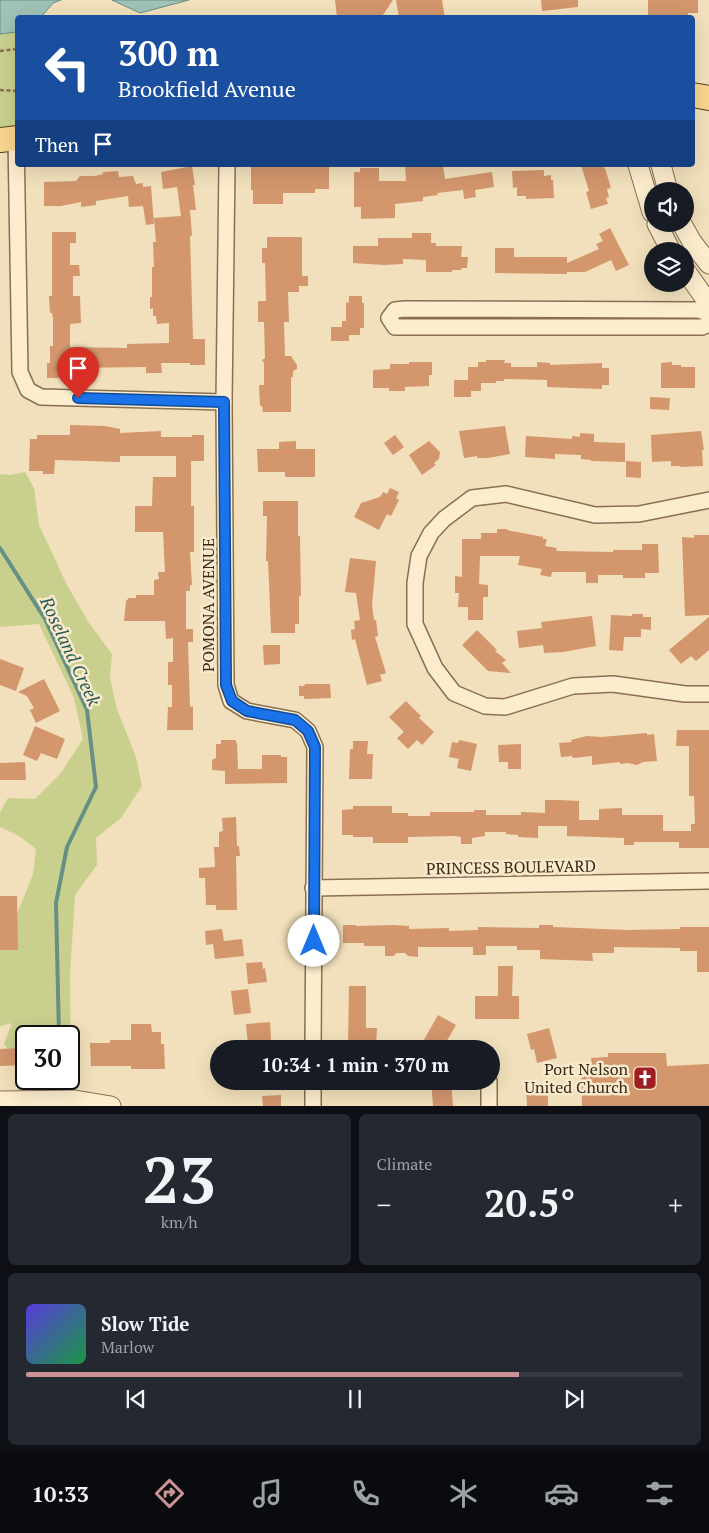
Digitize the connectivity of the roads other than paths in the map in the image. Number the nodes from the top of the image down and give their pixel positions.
1 (695, 96) edge
2 (709, 98) edge
3 (11, 139) edge
4 (227, 167) edge
5 (639, 167) edge
6 (662, 167) edge
7 (665, 182) edge
8 (644, 188) edge
9 (686, 232) edge
10 (709, 264) edge
11 (694, 283) edge
12 (709, 304) edge
13 (536, 310) junction
14 (553, 310) junction
15 (709, 313) edge
16 (709, 324) edge
17 (535, 326) junction
18 (553, 327) junction
19 (224, 402) junction
20 (709, 500) edge
21 (709, 694) edge
22 (709, 881) edge
23 (314, 888) junction
24 (313, 1040) edge
25 (313, 1090) edge
26 (489, 1090) edge
27 (0, 1101) edge
28 (111, 1106) edge
29 (313, 1106) edge
30 (490, 1106) edge

1 - 2 main road
3 - 19 street
4 - 19 street, POMONA AVENUE
5 - 8 street
6 - 7 street
9 - 10 street
11 - 12 street
13 - 14 street
13 - 17 street
13 - 17 street
14 - 15 street
14 - 18 street
16 - 18 street
17 - 18 street
19 - 23 street, POMONA AVENUE
20 - 21 street
22 - 23 street, PRINCESS BOULEVARD
23 - 24 street, POMONA AVENUE
25 - 29 street
26 - 30 street
27 - 28 street

